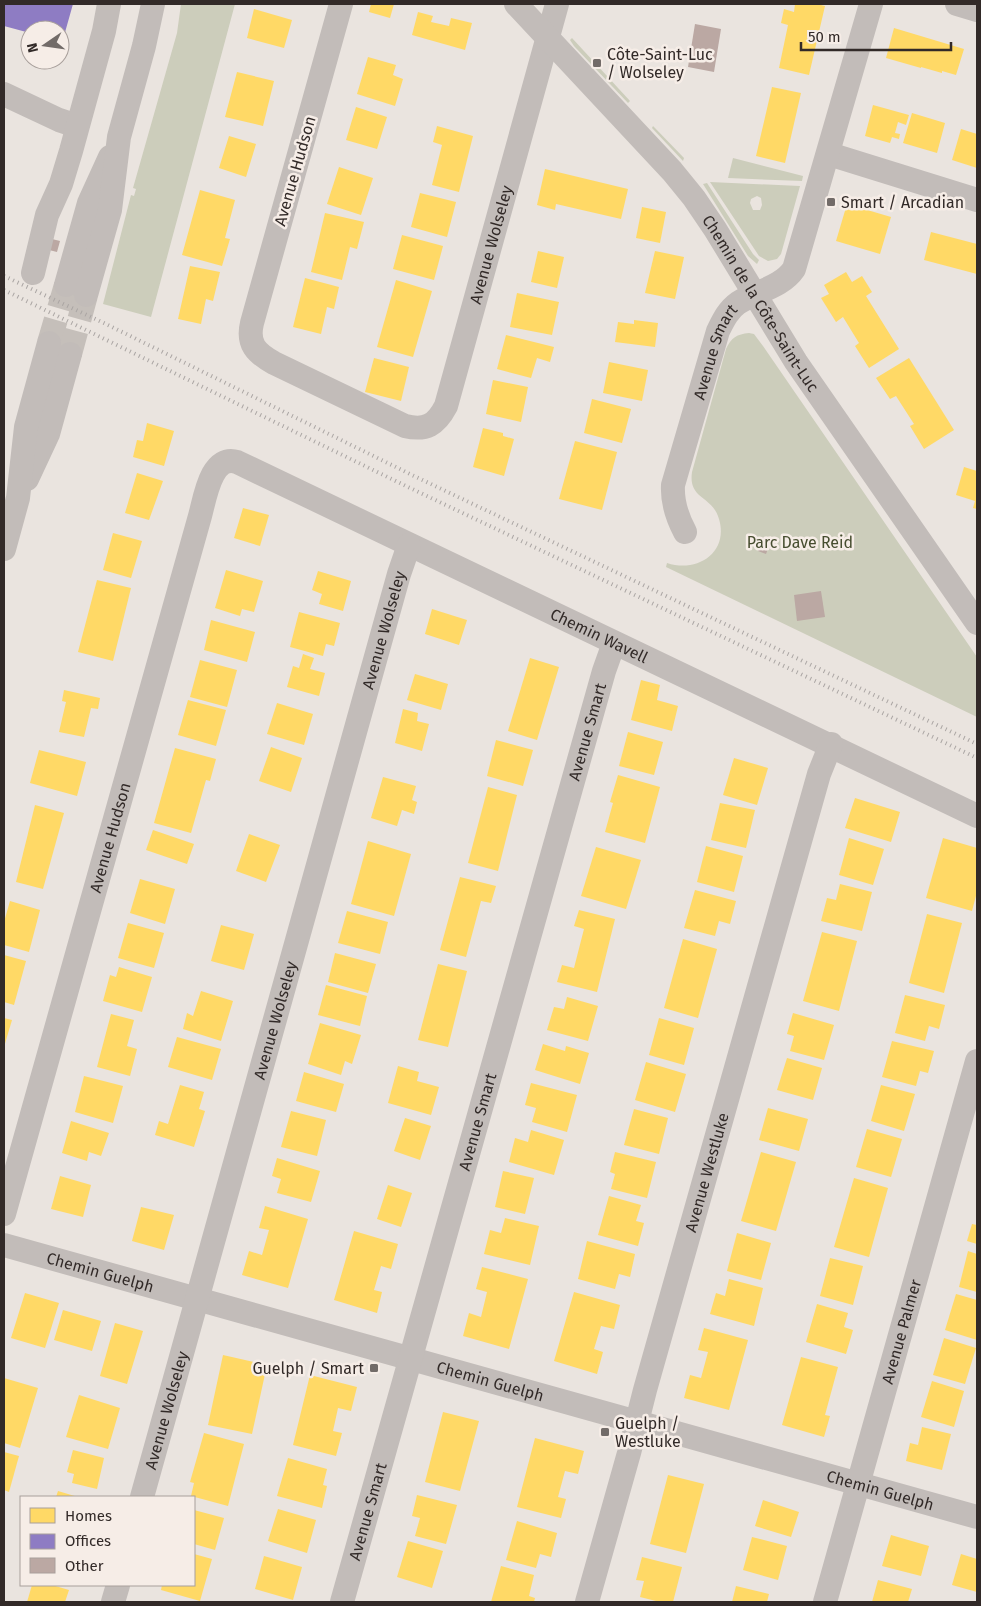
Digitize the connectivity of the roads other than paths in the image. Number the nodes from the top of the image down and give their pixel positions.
1 (109, 4) edge
2 (153, 4) edge
3 (342, 4) edge
4 (516, 4) edge
5 (557, 4) edge
6 (871, 4) edge
7 (957, 4) edge
8 (977, 10) edge
9 (547, 37) junction
10 (4, 94) edge
11 (77, 126) junction
12 (828, 154) junction
13 (977, 200) edge
14 (33, 273) dead end
15 (76, 290) tunnel mouth
16 (755, 294) junction
17 (250, 338) joint
18 (49, 344) tunnel mouth
19 (70, 354) tunnel mouth
20 (221, 464) joint
21 (18, 498) junction
22 (685, 532) dead end
23 (409, 545) junction
24 (4, 548) edge
25 (977, 623) edge
26 (614, 643) junction
27 (831, 744) junction
28 (977, 816) edge
29 (977, 1061) edge
30 (4, 1214) edge
31 (4, 1245) edge
32 (197, 1299) junction
33 (410, 1359) junction
34 (637, 1421) junction
35 (859, 1483) junction
36 (142, 1496) edge
37 (977, 1516) edge
38 (118, 1586) edge
39 (113, 1602) edge
40 (342, 1602) edge
41 (587, 1602) edge
42 (825, 1602) edge

1 - 11 street
2 - 15 street
3 - 17 street, Avenue Hudson
4 - 9 street, Chemin de la Côte-Saint-Luc
5 - 9 street, Avenue Wolseley
6 - 12 street, Avenue Smart
7 - 8 street
9 - 16 street, Chemin de la Côte-Saint-Luc
9 - 17 street, Avenue Wolseley
10 - 11 street
11 - 14 street
12 - 13 street
12 - 16 street, Avenue Smart
16 - 22 street, Avenue Smart
16 - 25 street, Chemin de la Côte-Saint-Luc
18 - 21 street
19 - 21 street
20 - 23 street, Chemin Wavell
20 - 30 street, Avenue Hudson
21 - 24 street
23 - 26 street, Chemin Wavell
23 - 32 street, Avenue Wolseley
26 - 27 street, Chemin Wavell
26 - 33 street, Avenue Smart
27 - 28 street, Chemin Wavell
27 - 34 street, Avenue Westluke
29 - 35 street, Avenue Palmer
31 - 32 street, Chemin Guelph
32 - 33 street, Chemin Guelph
32 - 36 street, Avenue Wolseley
33 - 34 street, Chemin Guelph
33 - 40 street, Avenue Smart
34 - 35 street, Chemin Guelph
34 - 41 street, Avenue Westluke
35 - 37 street, Chemin Guelph
35 - 42 street, Avenue Palmer
38 - 39 street

